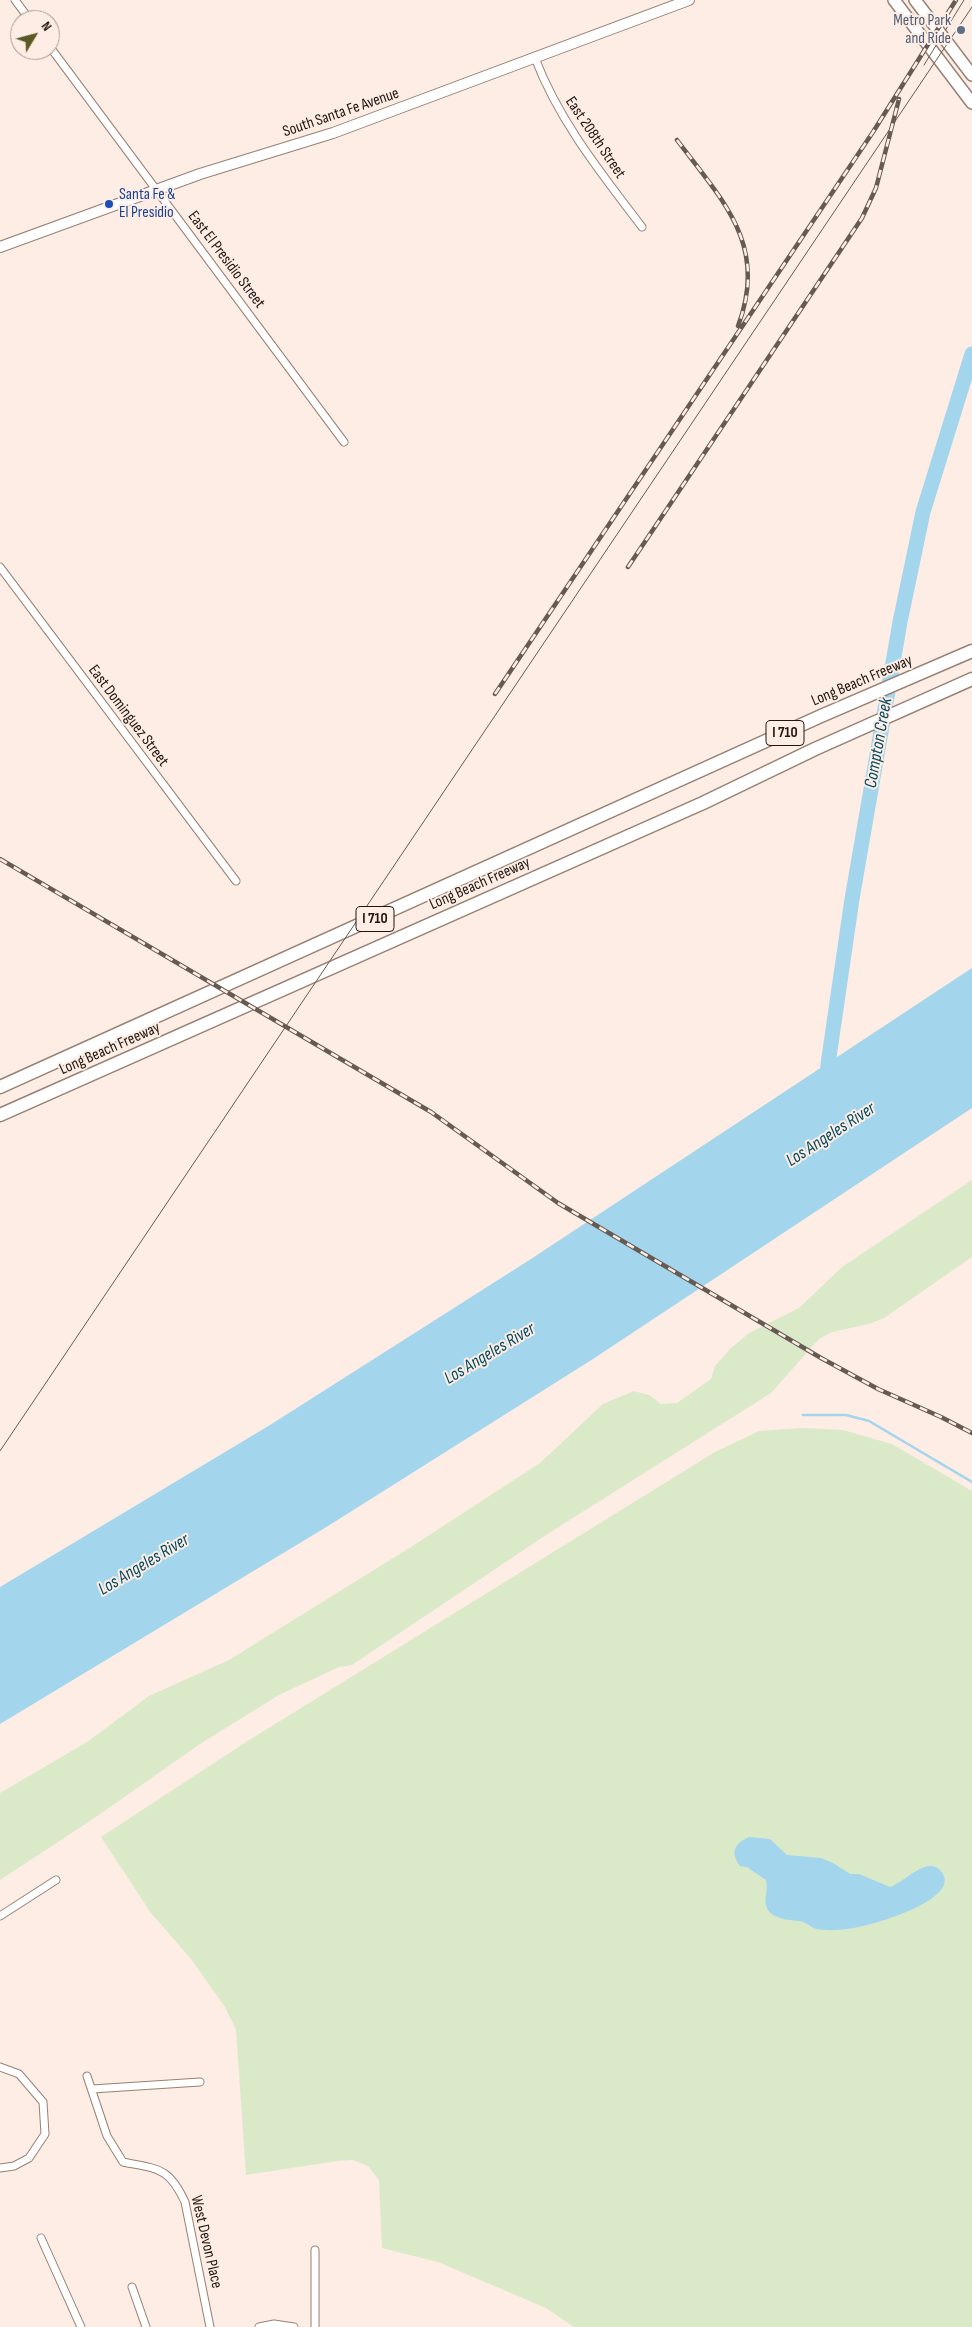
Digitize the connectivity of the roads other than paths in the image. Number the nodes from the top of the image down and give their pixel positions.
1 (688, 0) edge
2 (894, 0) edge
3 (915, 0) edge
4 (535, 58) junction
5 (60, 60) edge
6 (972, 75) edge
7 (972, 103) edge
8 (157, 189) junction
9 (642, 227) dead end
10 (0, 247) edge
11 (344, 442) dead end
12 (0, 567) edge
13 (972, 651) edge
14 (972, 679) edge
15 (972, 686) edge
16 (942, 692) junction
17 (236, 881) dead end
18 (0, 1087) edge
19 (0, 1116) edge
20 (56, 1880) dead end
21 (0, 1916) edge
22 (0, 2067) edge
23 (87, 2076) dead end
24 (200, 2082) dead end
25 (92, 2089) junction
26 (0, 2168) edge
27 (41, 2238) dead end
28 (315, 2250) dead end
29 (132, 2287) dead end
30 (81, 2327) edge
31 (146, 2327) edge
32 (210, 2327) edge
33 (259, 2327) edge
34 (294, 2327) edge
35 (315, 2327) edge

1 - 4 main road, South Santa Fe Avenue
2 - 7 main road
3 - 6 main road
4 - 8 main road, South Santa Fe Avenue
4 - 9 street, East 208th Street
5 - 8 street, East El Presidio Street
8 - 10 main road, South Santa Fe Avenue
8 - 11 street, East El Presidio Street
12 - 17 street, East Dominguez Street
13 - 18 highway, Long Beach Freeway / I 710
14 - 16 highway, Long Beach Freeway / I 710
15 - 16 highway
16 - 19 highway, Long Beach Freeway / I 710
20 - 21 street
22 - 26 street
23 - 25 street, West Devon Place
24 - 25 street
25 - 32 street, West Devon Place
27 - 30 street
28 - 35 street
29 - 31 street
33 - 34 street

